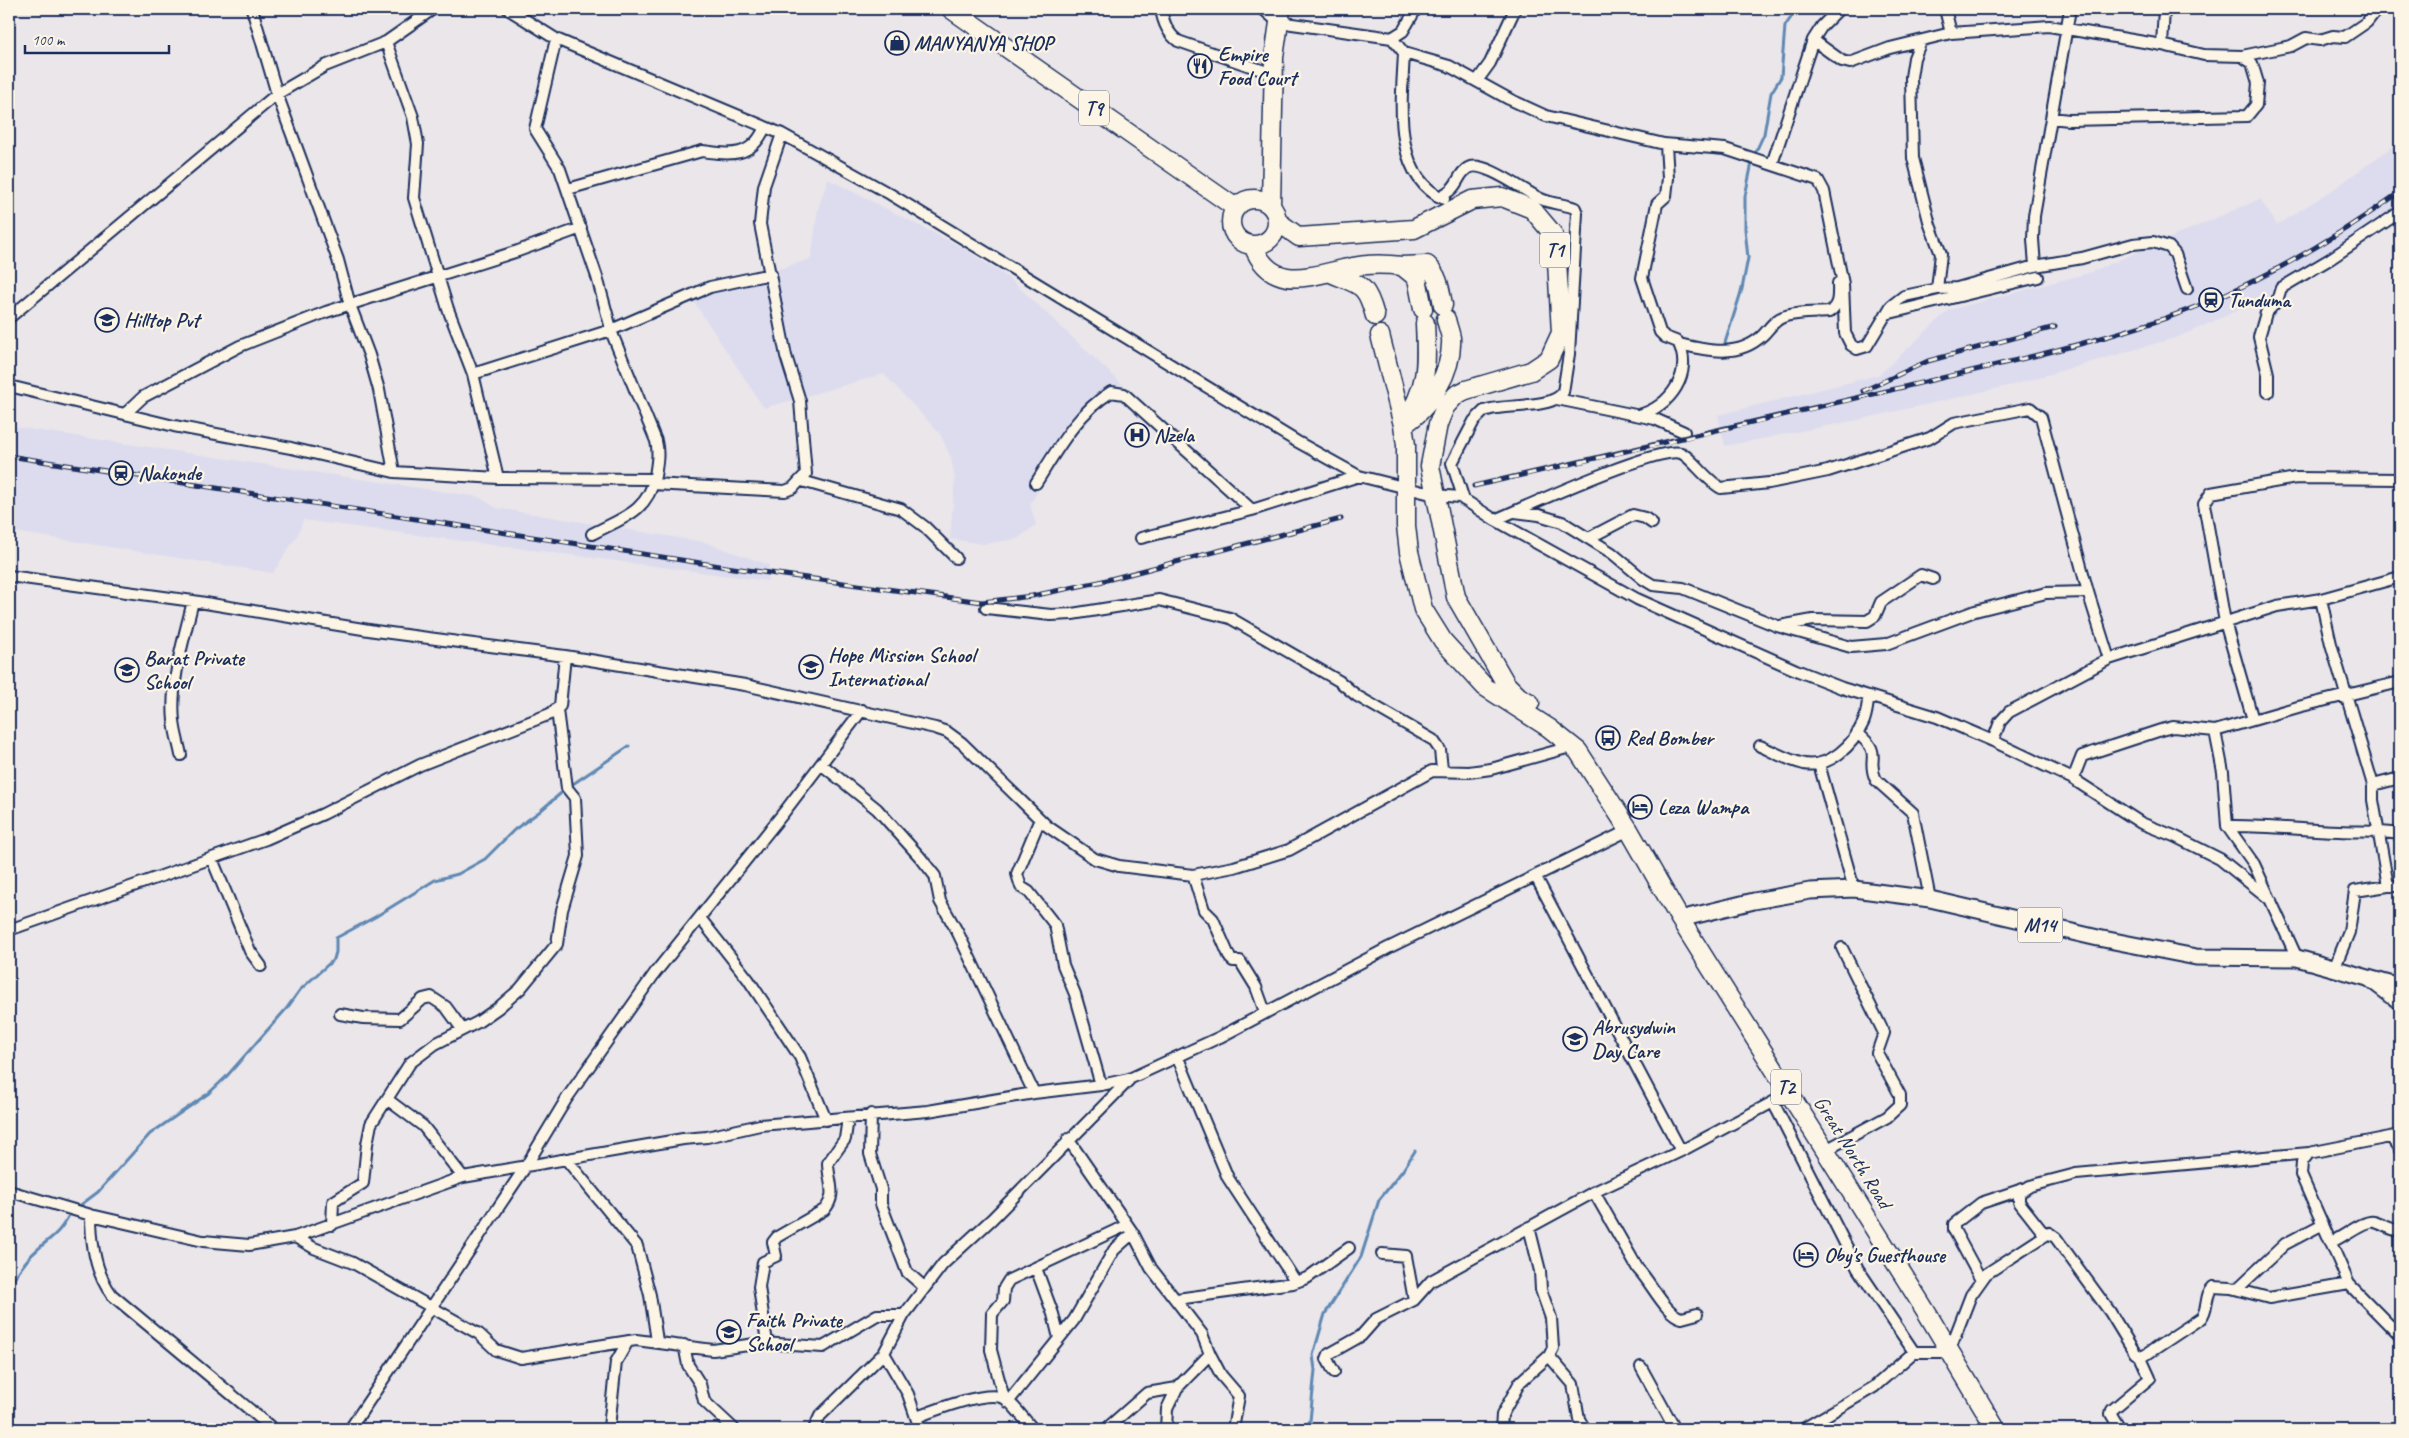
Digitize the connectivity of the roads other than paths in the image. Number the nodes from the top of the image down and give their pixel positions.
1 (252, 9) edge
2 (433, 9) edge
3 (508, 9) edge
4 (951, 9) edge
5 (1160, 9) edge
6 (1263, 9) edge
7 (1416, 9) edge
8 (1516, 9) edge
9 (1839, 9) edge
10 (1945, 9) edge
11 (2070, 9) edge
12 (2164, 9) edge
13 (2377, 9) edge
14 (1279, 16) edge
15 (2067, 28) junction
16 (1951, 33) junction
17 (1392, 38) junction
18 (556, 39) junction
19 (1814, 40) junction
20 (1921, 41) junction
21 (386, 42) junction
22 (2162, 45) junction
23 (1404, 53) junction
24 (2242, 56) junction
25 (1273, 74) junction
26 (1477, 81) junction
27 (277, 94) junction
28 (2051, 118) junction
29 (765, 128) junction
30 (782, 134) junction
31 (1666, 145) junction
32 (1772, 164) junction
33 (568, 189) junction
34 (1438, 197) junction
35 (1458, 206) junction
36 (1236, 208) junction
37 (2400, 212) edge
38 (1274, 213) junction
39 (581, 228) junction
40 (1253, 245) junction
41 (1402, 266) junction
42 (1839, 268) junction
43 (2036, 272) junction
44 (1331, 273) junction
45 (771, 274) junction
46 (439, 275) junction
47 (1936, 289) junction
48 (2187, 289) dead end
49 (350, 305) junction
50 (1886, 314) junction
51 (1375, 316) dead end
52 (9, 318) edge
53 (611, 330) junction
54 (1380, 335) dead end
55 (1679, 344) junction
56 (473, 374) junction
57 (9, 386) edge
58 (2268, 392) dead end
59 (1557, 399) junction
60 (126, 413) junction
61 (1639, 415) junction
62 (1404, 425) junction
63 (1684, 432) dead end
64 (394, 472) junction
65 (1359, 476) junction
66 (498, 478) junction
67 (2400, 479) edge
68 (802, 480) junction
69 (654, 482) junction
70 (1036, 483) dead end
71 (1404, 488) junction
72 (1435, 495) junction
73 (1464, 500) junction
74 (1252, 510) junction
75 (1514, 512) junction
76 (1495, 520) junction
77 (1652, 524) dead end
78 (592, 534) dead end
79 (1141, 538) dead end
80 (1588, 538) junction
81 (956, 558) dead end
82 (9, 576) edge
83 (2400, 577) edge
84 (1933, 580) dead end
85 (2088, 592) junction
86 (2321, 598) junction
87 (193, 601) junction
88 (986, 608) dead end
89 (2225, 622) junction
90 (1777, 626) junction
91 (565, 656) junction
92 (2109, 659) junction
93 (2400, 682) edge
94 (1869, 696) junction
95 (2348, 696) junction
96 (557, 710) junction
97 (862, 710) junction
98 (2253, 720) junction
99 (2214, 731) junction
100 (1857, 734) junction
101 (1993, 741) junction
102 (1574, 746) junction
103 (1760, 746) dead end
104 (182, 755) dead end
105 (821, 764) junction
106 (1819, 764) junction
107 (1442, 769) junction
108 (2400, 778) edge
109 (2073, 779) junction
110 (2373, 785) junction
111 (1040, 819) junction
112 (2227, 826) junction
113 (1629, 830) junction
114 (2378, 830) junction
115 (2400, 834) edge
116 (212, 859) junction
117 (1193, 875) junction
118 (1536, 876) junction
119 (2388, 886) junction
120 (2400, 886) edge
121 (1854, 889) junction
122 (1930, 899) junction
123 (2271, 900) junction
124 (700, 918) junction
125 (1680, 919) junction
126 (9, 930) edge
127 (1842, 948) dead end
128 (2297, 958) junction
129 (261, 966) dead end
130 (2334, 969) junction
131 (2362, 976) junction
132 (2400, 988) edge
133 (2400, 1005) edge
134 (1265, 1012) junction
135 (340, 1014) dead end
136 (462, 1029) junction
137 (1178, 1058) junction
138 (1129, 1079) junction
139 (1101, 1085) junction
140 (1034, 1093) junction
141 (1790, 1093) junction
142 (388, 1100) junction
143 (1773, 1102) junction
144 (871, 1114) junction
145 (848, 1118) junction
146 (826, 1120) junction
147 (2396, 1136) edge
148 (1068, 1139) junction
149 (1826, 1150) junction
150 (2400, 1150) edge
151 (1682, 1151) junction
152 (2308, 1153) junction
153 (566, 1159) junction
154 (526, 1166) junction
155 (462, 1176) junction
156 (2023, 1189) junction
157 (9, 1191) edge
158 (1594, 1192) junction
159 (91, 1215) junction
160 (332, 1224) junction
161 (2323, 1224) junction
162 (1529, 1227) junction
163 (1130, 1229) junction
164 (2400, 1231) edge
165 (2045, 1235) junction
166 (295, 1238) junction
167 (2331, 1242) junction
168 (1349, 1248) dead end
169 (1382, 1254) dead end
170 (1036, 1268) junction
171 (1981, 1280) junction
172 (1296, 1282) junction
173 (2349, 1284) junction
174 (924, 1287) junction
175 (2237, 1289) junction
176 (1177, 1299) junction
177 (1414, 1300) junction
178 (431, 1307) junction
179 (1697, 1314) dead end
180 (904, 1315) junction
181 (2400, 1336) edge
182 (1059, 1338) junction
183 (628, 1341) junction
184 (657, 1341) junction
185 (767, 1343) junction
186 (684, 1344) junction
187 (1914, 1352) junction
188 (1949, 1352) junction
189 (884, 1354) junction
190 (1210, 1354) junction
191 (1549, 1356) junction
192 (2140, 1356) junction
193 (1641, 1367) dead end
194 (1334, 1372) dead end
195 (1177, 1388) junction
196 (1006, 1400) junction
197 (917, 1417) junction
198 (609, 1427) dead end
199 (273, 1429) edge
200 (350, 1429) edge
201 (734, 1429) edge
202 (814, 1429) edge
203 (920, 1429) edge
204 (1033, 1429) edge
205 (1106, 1429) edge
206 (1166, 1429) edge
207 (1233, 1429) edge
208 (1501, 1429) edge
209 (1585, 1429) edge
210 (1675, 1429) edge
211 (1803, 1429) edge
212 (1996, 1429) edge
213 (2120, 1429) edge

1 - 27 street
2 - 21 street
3 - 18 street
4 - 36 highway, T9
5 - 25 street
6 - 14 street
7 - 17 street
8 - 26 street
9 - 19 street
10 - 16 street
11 - 15 street
12 - 22 street
13 - 24 street
14 - 17 street
14 - 25 highway
15 - 16 street
15 - 22 street
15 - 28 street
16 - 20 street
17 - 23 street
18 - 29 street
18 - 33 street
19 - 20 street
19 - 32 street
20 - 47 street
21 - 27 street
21 - 46 street
22 - 24 street
23 - 26 street
23 - 34 street
24 - 28 street
25 - 38 highway
26 - 31 street
27 - 49 street
27 - 52 street
28 - 43 street
29 - 30 street
29 - 33 street
30 - 45 street
30 - 65 street
31 - 32 street
31 - 55 street
32 - 42 street
33 - 39 street
34 - 35 street
34 - 59 street
35 - 38 highway, T1
35 - 72 highway, T1
36 - 38 highway, T1
36 - 40 highway
37 - 58 street
38 - 40 highway
39 - 46 street
39 - 53 street
40 - 44 highway
41 - 44 highway
41 - 62 highway
41 - 62 highway
42 - 50 street
42 - 55 street
43 - 47 street
43 - 48 street
43 - 50 street
44 - 51 highway
45 - 53 street
45 - 68 street
46 - 49 street
46 - 56 street
47 - 50 street
49 - 60 street
49 - 64 street
53 - 56 street
53 - 69 street
54 - 62 highway
55 - 61 street
56 - 66 street
57 - 60 street
59 - 61 street
59 - 73 street
60 - 64 street
61 - 63 street
62 - 71 highway
64 - 66 street
65 - 71 street
65 - 74 street
66 - 69 street
67 - 89 street
68 - 69 street
68 - 81 street
69 - 78 street
70 - 74 street
71 - 72 street
71 - 102 highway
72 - 73 street
72 - 102 highway, Great North Road
73 - 76 street
74 - 79 street
75 - 76 street
75 - 80 street
75 - 85 street
76 - 94 street
77 - 80 street
80 - 90 street
82 - 87 street
83 - 86 street
84 - 90 street
85 - 90 street
85 - 92 street
86 - 89 street
86 - 95 street
87 - 91 street
87 - 104 street
88 - 107 street
89 - 92 street
89 - 98 street
91 - 96 street
91 - 97 street
92 - 101 street
93 - 95 street
94 - 100 street
94 - 101 street
95 - 98 street
95 - 110 street
96 - 116 street
96 - 136 street
97 - 105 street
97 - 111 street
98 - 99 street
99 - 109 street
99 - 112 street
100 - 106 street
100 - 122 street
101 - 109 street
102 - 107 street
102 - 113 highway, Great North Road / T2
103 - 106 street
105 - 124 street
105 - 140 street
106 - 121 street
107 - 117 street
108 - 110 street
109 - 123 street
110 - 114 street
111 - 117 street
111 - 139 street
112 - 114 street
112 - 123 street
113 - 118 street
113 - 125 highway, Great North Road / T2
114 - 115 street
114 - 119 street
116 - 126 street
116 - 129 street
117 - 134 street
118 - 134 street
118 - 151 street
119 - 120 street
119 - 130 street
121 - 122 main road, M14
121 - 125 main road, M14
122 - 128 main road, M14
123 - 128 street
124 - 146 street
124 - 154 street
125 - 141 highway, Great North Road / T2
127 - 149 street
128 - 130 main road, M14
130 - 131 main road, M14
131 - 132 main road, M14
131 - 133 street
134 - 137 street
135 - 136 street
136 - 142 street
137 - 138 street
137 - 172 street
138 - 139 street
138 - 148 street
139 - 140 street
140 - 144 street
141 - 143 street
141 - 149 highway, Great North Road / T2
142 - 155 street
142 - 160 street
143 - 151 street
143 - 187 street
144 - 145 street
144 - 174 street
145 - 146 street
145 - 185 street
146 - 153 street
147 - 150 street
147 - 152 street
148 - 163 street
148 - 174 street
149 - 188 highway, Great North Road / T2
151 - 158 street
152 - 156 street
152 - 161 street
153 - 154 street
153 - 184 street
154 - 155 street
154 - 178 street
155 - 160 street
156 - 165 street
156 - 171 street
157 - 159 street
158 - 162 street
158 - 179 street
159 - 166 street
159 - 199 street
160 - 166 street
161 - 167 street
161 - 175 street
162 - 177 street
162 - 191 street
163 - 170 street
163 - 176 street
163 - 182 street
164 - 167 street
165 - 171 street
165 - 192 street
166 - 178 street
167 - 173 street
168 - 172 street
169 - 177 street
170 - 182 street
170 - 196 street
171 - 188 street
172 - 176 street
173 - 175 street
173 - 181 street
174 - 180 street
175 - 192 street
176 - 190 street
177 - 194 street
178 - 183 street
178 - 200 street
180 - 185 street
180 - 189 street
182 - 196 street
183 - 184 street
183 - 198 street
184 - 186 street
185 - 186 street
186 - 201 street
187 - 188 street
187 - 211 street
188 - 212 highway, Great North Road / T2
189 - 197 street
189 - 202 street
190 - 195 street
190 - 207 street
191 - 208 street
191 - 209 street
192 - 213 street
193 - 210 street
195 - 205 street
195 - 206 street
196 - 197 street
196 - 204 street
197 - 203 street

